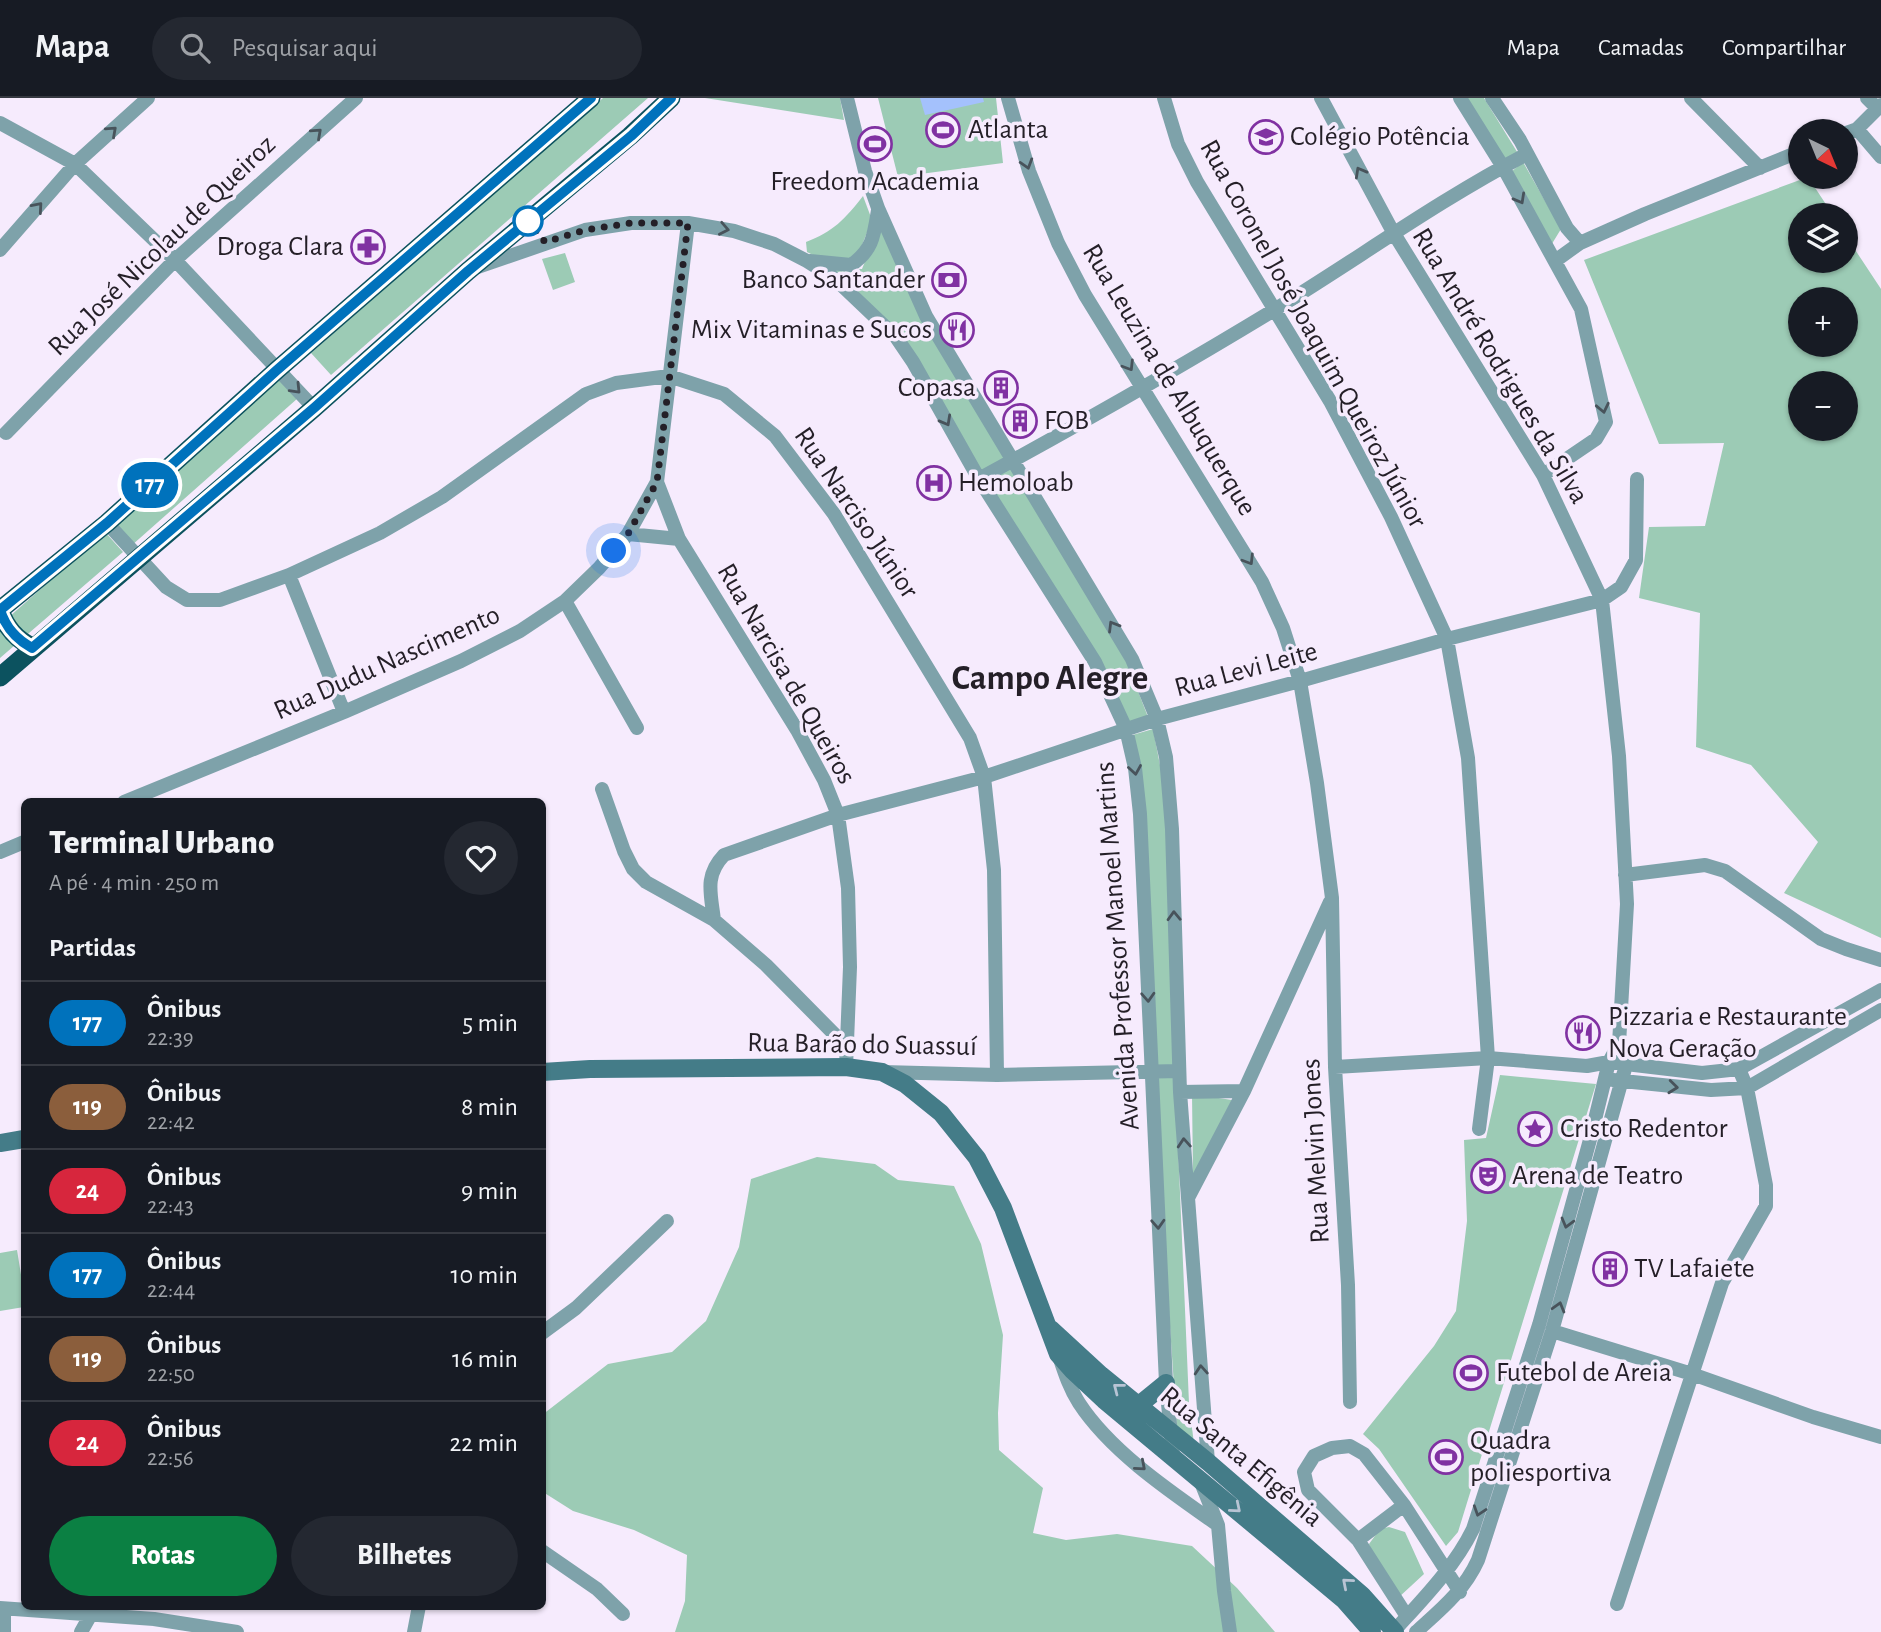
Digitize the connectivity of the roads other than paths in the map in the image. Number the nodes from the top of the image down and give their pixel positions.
1 (148, 98) edge
2 (356, 98) edge
3 (671, 98) edge
4 (847, 98) edge
5 (1008, 98) edge
6 (1164, 98) edge
7 (1321, 98) edge
8 (1460, 98) edge
9 (1492, 98) edge
10 (1691, 98) edge
11 (584, 100) edge
12 (1875, 104) edge
13 (0, 123) edge
14 (1858, 124) edge
15 (1858, 136) edge
16 (1527, 154) junction
17 (1788, 156) edge
18 (1881, 157) edge
19 (75, 164) junction
20 (1503, 167) junction
21 (1759, 168) junction
22 (878, 208) junction
23 (688, 223) junction
24 (1393, 232) junction
25 (1580, 243) junction
26 (0, 250) edge
27 (175, 260) junction
28 (807, 261) junction
29 (1555, 261) junction
30 (468, 271) junction
31 (1275, 309) junction
32 (277, 370) junction
33 (669, 376) junction
34 (1142, 387) junction
35 (314, 408) junction
36 (6, 433) dead end
37 (1013, 460) junction
38 (1543, 475) junction
39 (979, 479) junction
40 (1637, 479) dead end
41 (657, 482) junction
42 (107, 523) junction
43 (628, 534) junction
44 (679, 539) junction
45 (138, 557) junction
46 (289, 575) junction
47 (1602, 600) junction
48 (565, 601) junction
49 (0, 604) edge
50 (0, 610) edge
51 (1447, 639) junction
52 (32, 648) junction
53 (0, 677) edge
54 (1300, 681) junction
55 (344, 712) junction
56 (1157, 719) junction
57 (637, 729) dead end
58 (1126, 729) junction
59 (984, 777) junction
60 (602, 789) dead end
61 (134, 798) edge
62 (838, 816) junction
63 (21, 843) edge
64 (0, 852) edge
65 (1625, 875) junction
66 (1332, 898) junction
67 (714, 920) junction
68 (1881, 960) edge
69 (1881, 990) edge
70 (1881, 1010) edge
71 (1619, 1044) junction
72 (846, 1046) junction
73 (1488, 1058) junction
74 (1609, 1062) junction
75 (1626, 1065) junction
76 (1587, 1066) junction
77 (846, 1067) junction
78 (1335, 1067) junction
79 (1740, 1069) junction
80 (1180, 1071) junction
81 (546, 1072) edge
82 (882, 1072) junction
83 (1152, 1073) junction
84 (997, 1075) junction
85 (1605, 1079) junction
86 (1621, 1081) junction
87 (1747, 1087) junction
88 (1244, 1090) junction
89 (1180, 1092) junction
90 (1479, 1129) dead end
91 (21, 1140) edge
92 (0, 1143) edge
93 (1188, 1198) junction
94 (667, 1221) dead end
95 (1048, 1326) junction
96 (546, 1330) edge
97 (1552, 1331) junction
98 (1058, 1354) junction
99 (1692, 1374) junction
100 (1166, 1382) junction
101 (1350, 1402) dead end
102 (1139, 1405) junction
103 (1171, 1433) junction
104 (1881, 1437) edge
105 (1173, 1455) junction
106 (1204, 1470) junction
107 (1404, 1505) junction
108 (1218, 1525) junction
109 (1358, 1540) junction
110 (546, 1554) edge
111 (1446, 1570) junction
112 (1460, 1592) junction
113 (1617, 1604) dead end
114 (2, 1609) edge
115 (418, 1610) edge
116 (623, 1614) dead end
117 (1406, 1615) junction
118 (90, 1616) junction
119 (4, 1632) edge
120 (81, 1632) edge
121 (237, 1632) edge
122 (414, 1632) edge
123 (1230, 1632) edge
124 (1372, 1632) edge
125 (1394, 1632) edge
126 (1416, 1632) edge

19 -> 1 street
27 -> 2 street, Rua José Nicolau de Queiroz
3 - 30 highway
4 - 22 street, Avenida Professor Manoel Martins
5 -> 34 street, Rua Leuzina de Albuquerque
6 - 31 street, Rua Coronel José Joaquim Queiroz Júnior
24 -> 7 street, Rua André Rodrigues da Silva
8 - 20 street
9 - 16 street
10 - 21 street
11 - 32 highway
12 - 14 street
13 - 19 street
15 - 18 street
16 - 20 street
16 - 25 street
17 - 21 street
26 -> 19 street
19 - 27 street
20 - 24 street
20 -> 29 street
21 - 25 street
22 - 28 street
22 - 37 street, Avenida Professor Manoel Martins
23 -> 28 street, Avenida Professor Manoel Martins
23 - 30 street, Avenida Professor Manoel Martins
23 - 33 street
24 - 31 street
24 - 38 street, Rua André Rodrigues da Silva
25 - 29 street
27 - 32 street
27 - 36 street, Rua José Nicolau de Queiroz
28 -> 39 street, Avenida Professor Manoel Martins
29 -> 38 street
30 - 35 highway
31 - 34 street
31 - 51 street, Rua Coronel José Joaquim Queiroz Júnior
32 -> 35 street
32 - 42 highway
33 - 41 street
33 - 46 street, Rua Narciso Júnior
33 - 59 street, Rua Narciso Júnior
34 - 37 street
34 -> 54 street, Rua Leuzina de Albuquerque
35 - 45 highway
37 - 39 street
56 -> 37 street, Avenida Professor Manoel Martins
38 - 47 street, Rua André Rodrigues da Silva
39 - 58 street, Avenida Professor Manoel Martins
40 - 47 street, Rua Levi Leite
41 - 43 street, Rua Dudu Nascimento
41 - 44 street, Rua Narcisa de Queiros
42 - 45 street, Rua Narciso Júnior
42 - 50 highway
43 - 44 street
43 - 48 street, Rua Dudu Nascimento
44 - 62 street, Rua Narcisa de Queiros
45 - 46 street, Rua Narciso Júnior
45 - 52 highway
46 - 55 street
47 - 51 street, Rua Levi Leite
47 - 65 street, Rua André Rodrigues da Silva
48 - 55 street, Rua Dudu Nascimento
48 - 57 street
49 - 50 street
50 - 52 highway
51 - 54 street, Rua Levi Leite
51 - 73 street, Rua Coronel José Joaquim Queiroz Júnior
52 - 53 highway
54 - 56 street, Rua Levi Leite
54 - 66 street, Rua Melvin Jones
55 - 61 street, Rua Dudu Nascimento
56 - 58 street, Rua Levi Leite
80 -> 56 street, Avenida Professor Manoel Martins
58 - 59 street, Rua Levi Leite
58 -> 83 street, Avenida Professor Manoel Martins
59 - 62 street, Rua Levi Leite
59 - 84 street, Rua Narciso Júnior
60 - 67 street
62 - 67 street, Rua Levi Leite
62 - 72 street, Rua Narcisa de Queiros
63 - 64 street
65 - 68 street
65 - 71 street, Rua André Rodrigues da Silva
66 - 78 street, Rua Melvin Jones
66 - 88 street, Rua Melvin Jones
67 - 72 street
69 - 79 street
70 - 87 street
71 - 74 street, Rua André Rodrigues da Silva
71 - 75 street, Rua André Rodrigues da Silva
72 - 77 street, Rua Narcisa de Queiros
73 - 76 street
73 - 78 street
73 - 90 street, Rua Coronel José Joaquim Queiroz Júnior
74 - 75 street
74 - 76 street
74 - 85 street, Rua André Rodrigues da Silva
75 - 79 street
75 - 86 street
76 - 85 street
77 - 81 main road, Rua Barão do Suassuí
77 - 82 main road, Rua Barão do Suassuí
78 - 101 street, Rua Melvin Jones
79 - 87 street
80 - 83 street, Rua Barão do Suassuí
80 - 89 street, Avenida Professor Manoel Martins
82 - 84 street, Rua Barão do Suassuí
82 - 95 main road, Rua Santa Efigênia
83 - 84 street, Rua Barão do Suassuí
83 -> 100 street, Avenida Professor Manoel Martins
85 - 86 street
85 -> 111 street, Rua André Rodrigues da Silva
86 -> 87 street
97 -> 86 street
87 - 99 street
88 - 89 street
88 - 93 street, Rua Melvin Jones
93 -> 89 street, Avenida Professor Manoel Martins
91 - 92 main road
106 -> 93 street, Avenida Professor Manoel Martins
94 - 96 street
95 - 98 main road, Rua Santa Efigênia
102 -> 95 main road, Rua Santa Efigênia
97 - 99 street
97 - 112 street
98 - 105 main road, Rua Santa Efigênia
98 -> 108 street
99 - 104 street
99 - 113 street
100 - 102 main road
100 - 103 street, Avenida Professor Manoel Martins
102 - 103 main road, Rua Santa Efigênia
103 - 105 street, Avenida Professor Manoel Martins
103 - 106 main road, Rua Santa Efigênia
105 - 106 main road, Rua Santa Efigênia
106 - 108 street, Avenida Professor Manoel Martins
106 -> 124 main road, Rua Santa Efigênia
125 -> 106 main road, Rua Santa Efigênia
107 - 109 street
107 - 109 street
107 - 111 street
108 - 123 street, Avenida Professor Manoel Martins
109 - 117 street
110 - 116 street
111 - 112 street
111 - 117 street, Rua André Rodrigues da Silva
112 - 126 street
114 - 118 street
114 - 119 street
115 - 122 street
117 - 125 street, Rua André Rodrigues da Silva
118 - 120 street
118 - 121 street

